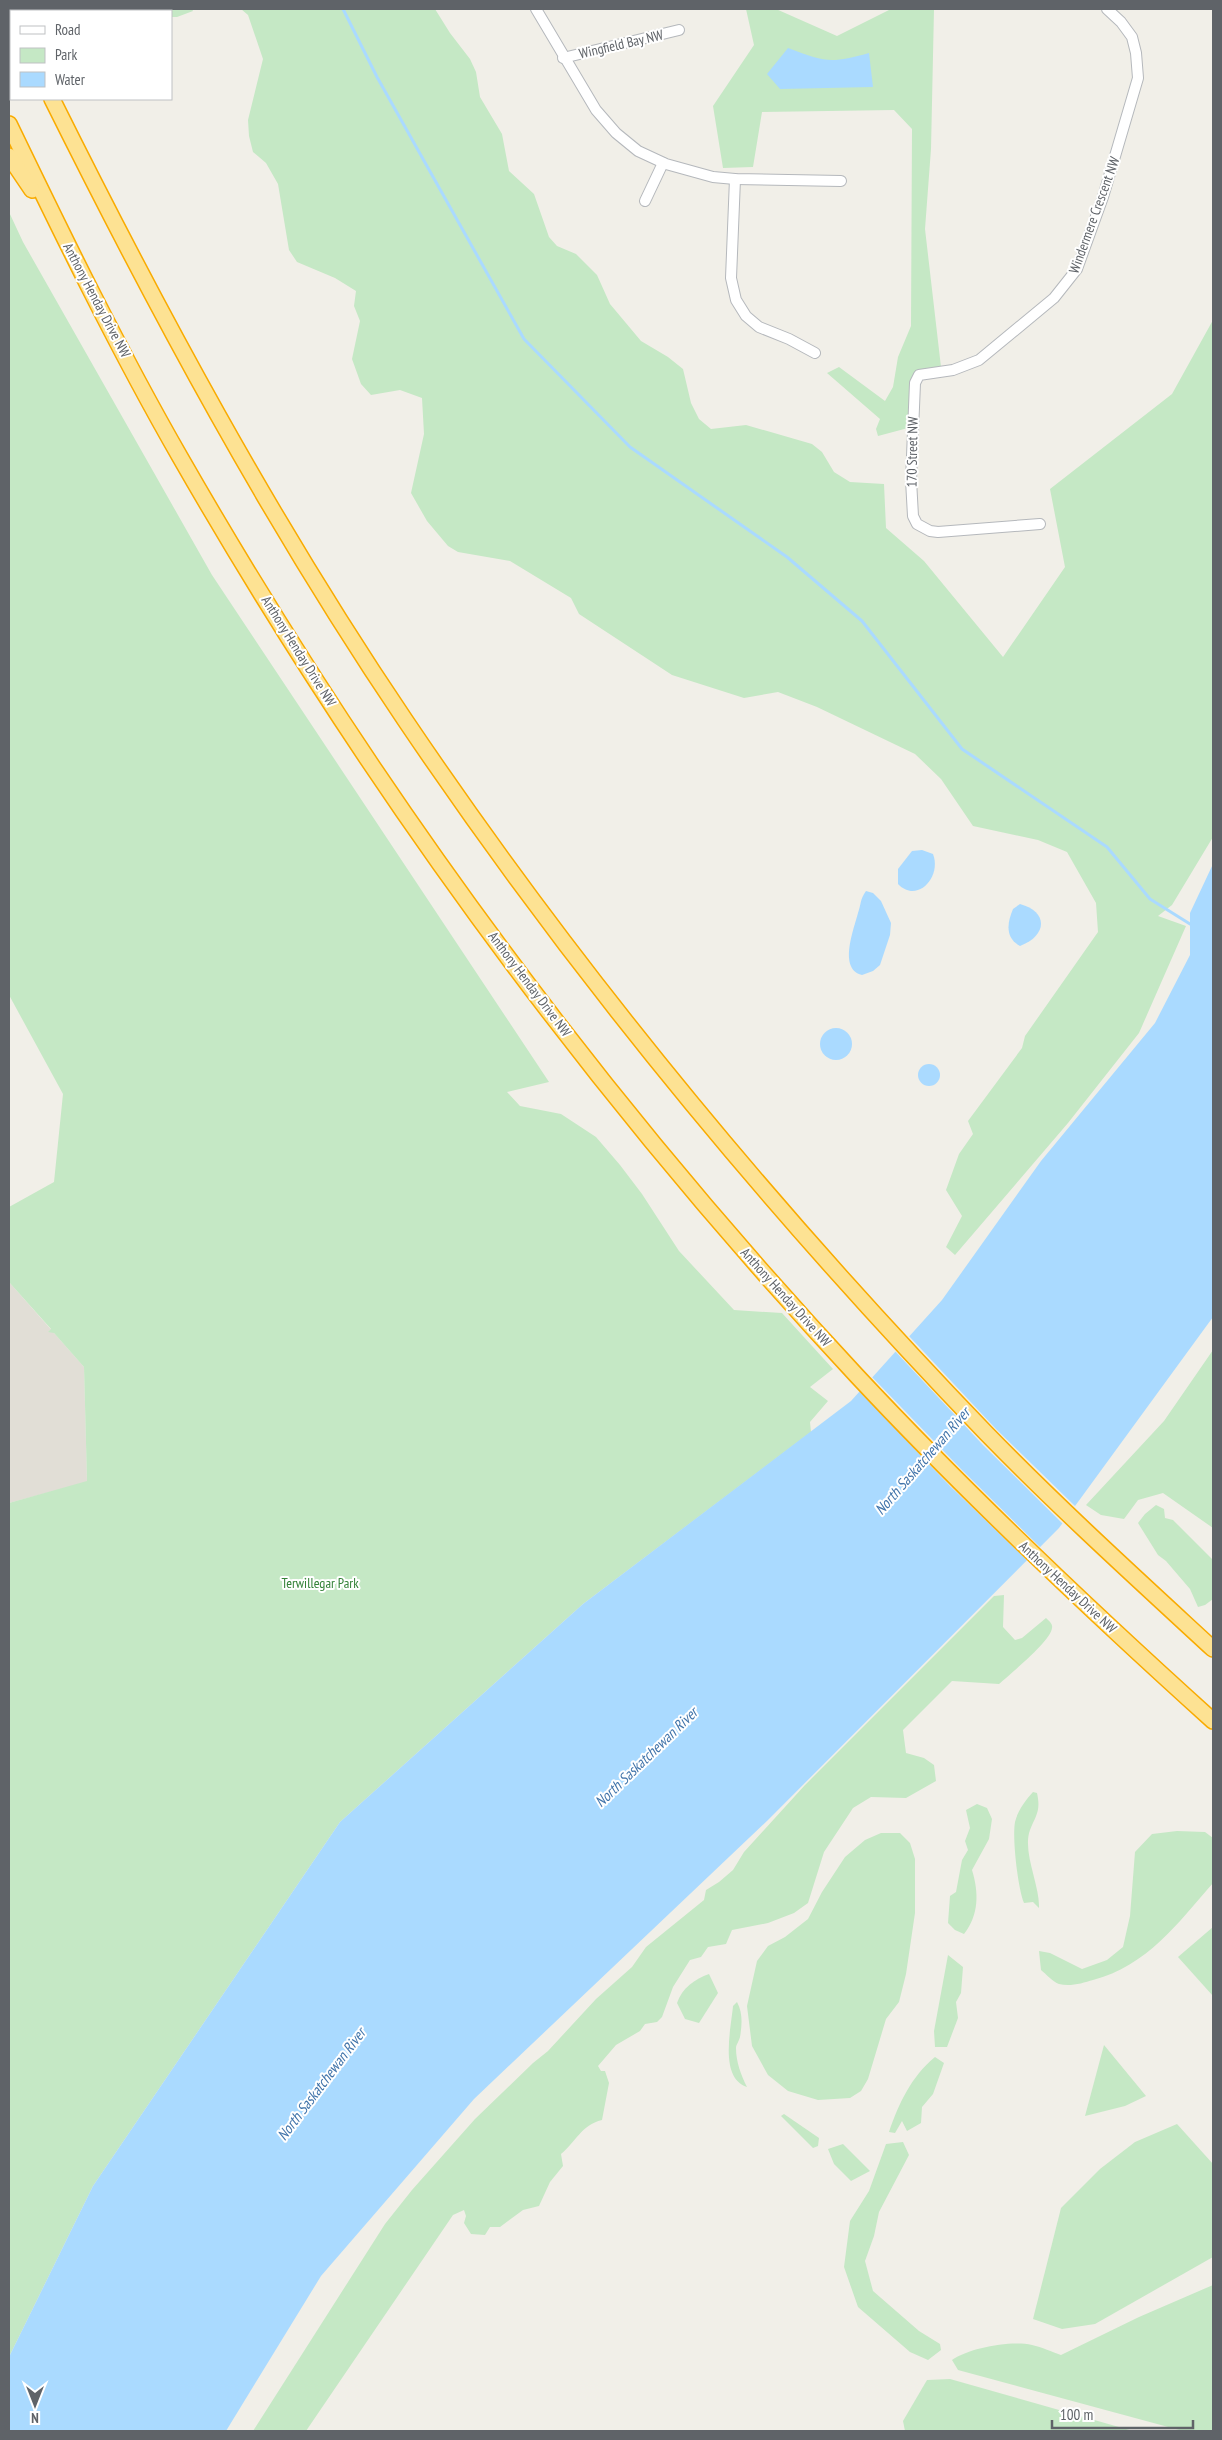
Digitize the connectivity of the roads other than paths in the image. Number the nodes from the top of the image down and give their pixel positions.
1 (536, 9) edge
2 (1107, 9) edge
3 (679, 30) dead end
4 (563, 58) junction
5 (54, 100) edge
6 (9, 124) edge
7 (9, 156) edge
8 (663, 163) junction
9 (736, 179) junction
10 (841, 181) dead end
11 (645, 201) dead end
12 (60, 230) junction
13 (815, 353) dead end
14 (919, 375) joint
15 (1040, 524) dead end
16 (1213, 1649) edge
17 (1213, 1721) edge

1 - 4 street
2 - 14 street, Windermere Crescent NW
3 - 4 street, Wingfield Bay NW
4 - 8 street
5 - 16 highway
6 - 12 highway, Anthony Henday Drive NW
7 - 12 highway
8 - 9 street
8 - 11 street
9 - 10 street
9 - 13 street
12 - 17 highway, Anthony Henday Drive NW
14 - 15 street, 170 Street NW

